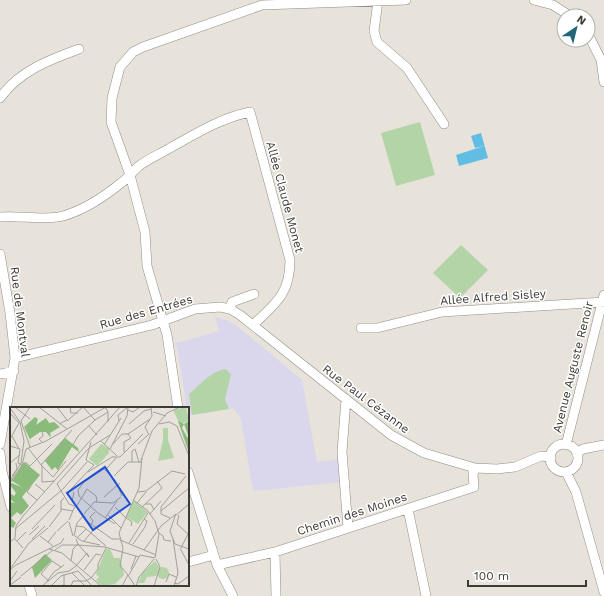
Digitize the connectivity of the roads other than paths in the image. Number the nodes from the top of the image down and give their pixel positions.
1 (406, 0) edge
2 (534, 0) edge
3 (378, 1) junction
4 (558, 8) edge
5 (80, 48) dead end
6 (595, 48) edge
7 (604, 82) edge
8 (0, 98) edge
9 (444, 124) dead end
10 (130, 175) junction
11 (0, 217) edge
12 (0, 254) edge
13 (254, 294) dead end
14 (603, 300) edge
15 (230, 309) junction
16 (163, 321) junction
17 (254, 325) junction
18 (361, 328) dead end
19 (15, 358) junction
20 (14, 371) junction
21 (0, 374) edge
22 (346, 399) junction
23 (178, 407) edge
24 (0, 444) edge
25 (566, 444) junction
26 (604, 445) edge
27 (0, 453) edge
28 (577, 453) junction
29 (551, 457) junction
30 (475, 468) junction
31 (566, 472) junction
32 (189, 475) edge
33 (10, 503) edge
34 (408, 509) junction
35 (348, 528) junction
36 (275, 552) junction
37 (214, 554) junction
38 (189, 562) edge
39 (217, 565) junction
40 (604, 592) edge
41 (233, 596) edge
42 (276, 596) edge
43 (426, 596) edge

1 - 3 street
2 - 4 street
3 - 9 street
3 - 10 street
5 - 8 street
6 - 7 street
10 - 11 street
10 - 16 street
10 - 17 street, Allée Claude Monet
12 - 19 street, Rue de Montval
13 - 15 street
14 - 18 street, Allée Alfred Sisley
14 - 25 street, Avenue Auguste Renoir
15 - 16 street, Rue des Entrées
15 - 17 street, Rue Paul Cézanne
16 - 19 street, Rue des Entrées
16 - 23 street
17 - 22 street, Rue Paul Cézanne
19 - 20 street, Rue de Montval
20 - 21 street
20 - 24 street, Rue de Montval
22 - 30 street, Rue Paul Cézanne
22 - 35 street
25 - 28 street
25 - 29 street
26 - 28 street
27 - 33 street
28 - 31 street
29 - 30 street, Rue Paul Cézanne
29 - 31 street
30 - 34 street, Chemin des Moines
31 - 40 street
32 - 37 street
34 - 35 street, Chemin des Moines
34 - 43 street
35 - 36 street, Chemin des Moines
36 - 39 street, Chemin des Moines
36 - 42 street
37 - 38 street
37 - 39 street
39 - 41 street

